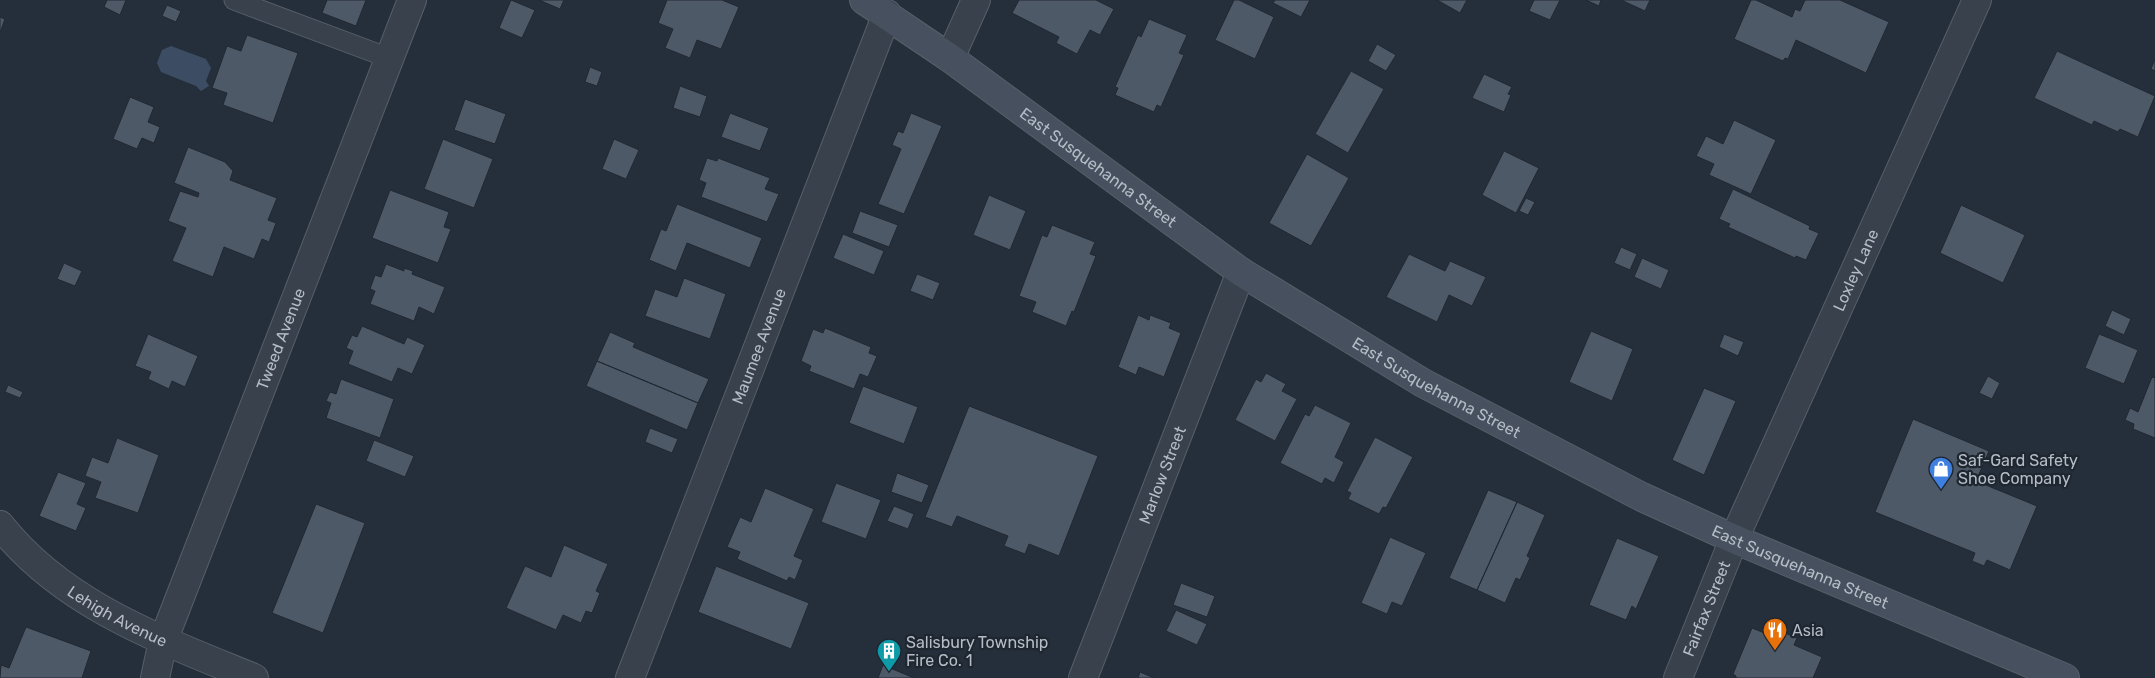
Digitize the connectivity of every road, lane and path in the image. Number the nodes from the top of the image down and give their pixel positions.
1 (234, 0) edge
2 (412, 0) edge
3 (864, 0) edge
4 (976, 0) edge
5 (1977, 0) edge
6 (886, 14) junction
7 (389, 58) junction
8 (950, 58) junction
9 (1241, 272) junction
10 (0, 525) edge
11 (1734, 539) junction
12 (163, 641) junction
13 (155, 678) edge
14 (254, 678) edge
15 (630, 678) edge
16 (1083, 678) edge
17 (1678, 678) edge
18 (2065, 678) edge

1 - 7 lane
2 - 7 street, Tweed Avenue
3 - 6 main road, East Susquehanna Street
4 - 8 street
5 - 11 street, Loxley Lane
6 - 8 main road, East Susquehanna Street
6 - 15 street, Maumee Avenue
7 - 12 street, Tweed Avenue
8 - 9 main road, East Susquehanna Street
9 - 11 main road, East Susquehanna Street
9 - 16 street, Marlow Street
10 - 12 street, Lehigh Avenue
11 - 17 street, Fairfax Street
11 - 18 main road, East Susquehanna Street
12 - 13 street, Tweed Avenue
12 - 14 street, Lehigh Avenue

